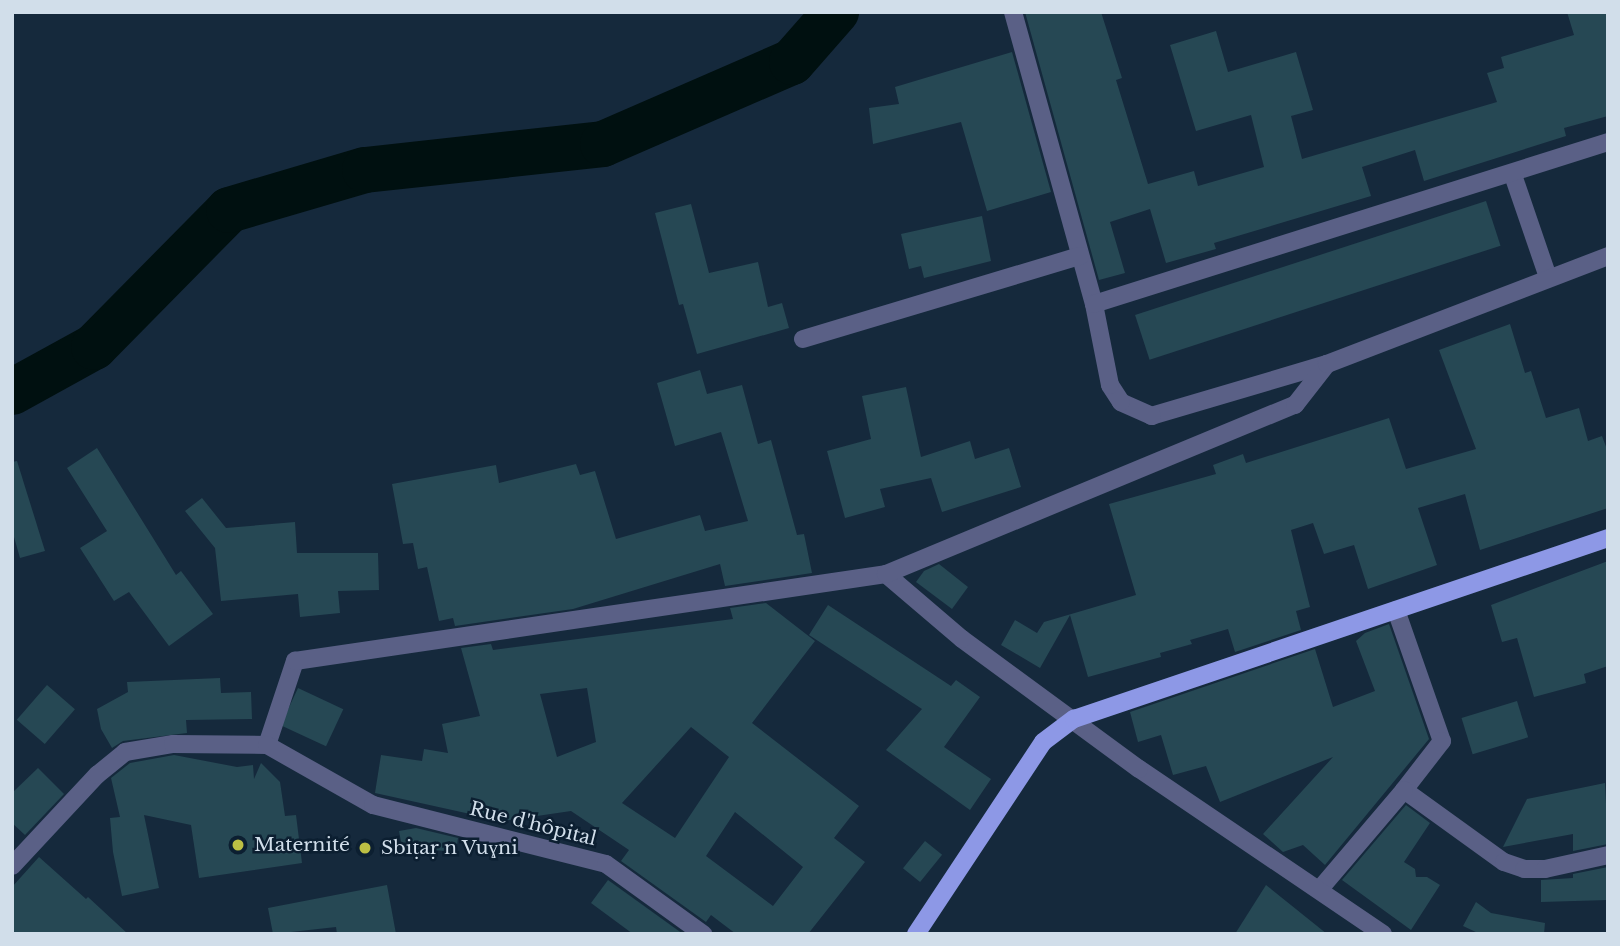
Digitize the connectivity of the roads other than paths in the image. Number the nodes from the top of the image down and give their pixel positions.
1 (1013, 12) edge
2 (1608, 142) edge
3 (1513, 175) junction
4 (1080, 256) junction
5 (1608, 256) edge
6 (1548, 277) junction
7 (1094, 304) junction
8 (803, 339) dead end
9 (1327, 364) junction
10 (1608, 538) edge
11 (886, 574) junction
12 (1396, 610) junction
13 (1074, 719) junction
14 (267, 745) junction
15 (1404, 790) junction
16 (1608, 855) edge
17 (12, 866) edge
18 (1319, 890) junction
19 (704, 934) edge
20 (916, 934) edge
21 (1383, 934) edge

1 - 4 street
2 - 3 street
3 - 6 street
3 - 7 street
4 - 7 street
4 - 8 street
5 - 6 street
6 - 9 street
7 - 9 street
9 - 11 street
10 - 12 main road
11 - 13 street
11 - 14 street
12 - 13 main road
12 - 15 street
13 - 18 street
13 - 20 main road
14 - 17 street
14 - 19 street, Rue d'hôpital
15 - 16 street
15 - 18 street
18 - 21 street

